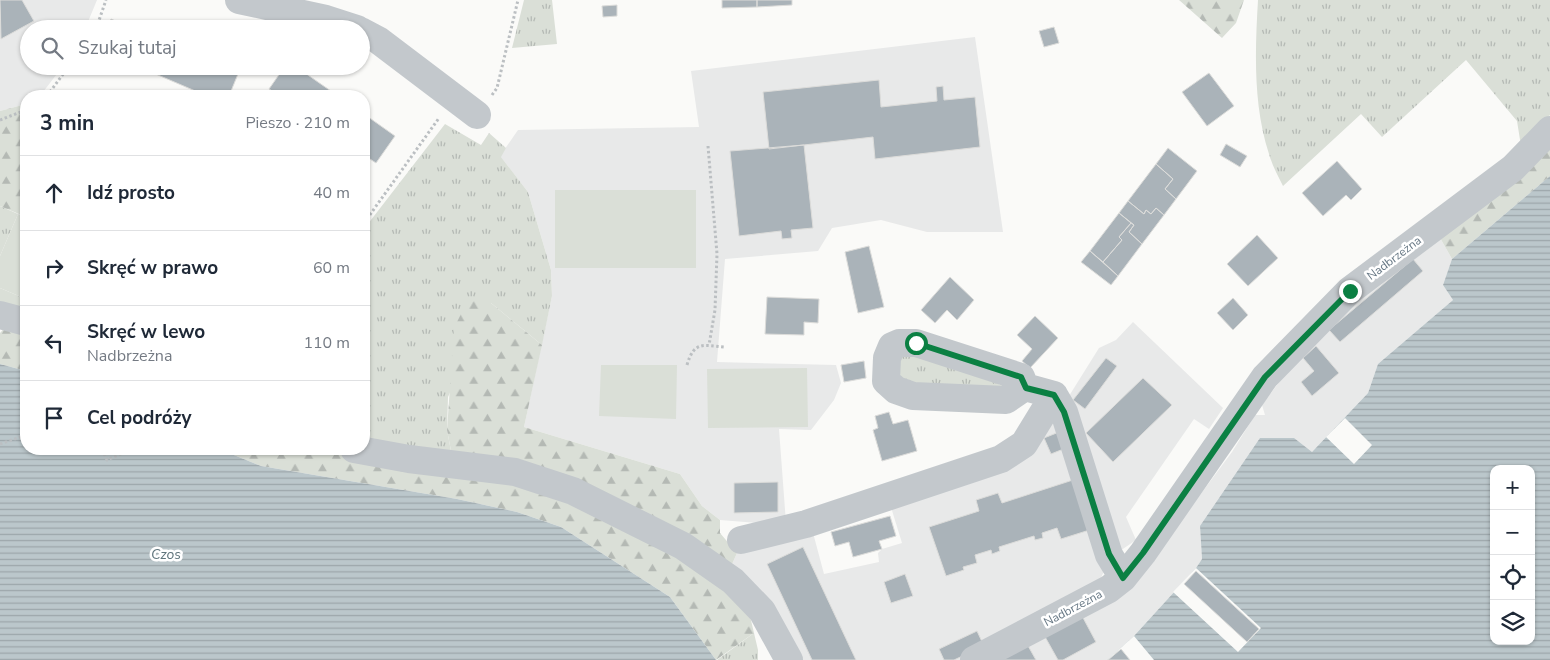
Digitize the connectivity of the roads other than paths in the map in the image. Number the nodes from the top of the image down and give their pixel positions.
1 (239, 0) edge
2 (329, 20) edge
3 (370, 36) edge
4 (477, 115) road end
5 (1550, 130) edge
6 (0, 314) edge
7 (20, 320) edge
8 (1026, 388) dead end
9 (1054, 395) junction
10 (370, 452) edge
11 (741, 540) dead end
12 (1123, 578) junction
13 (789, 660) edge
14 (974, 660) edge

1 - 2 street
3 - 4 street
5 - 12 street, Nadbrzeżna
6 - 7 street
8 - 9 street
9 - 11 street
9 - 12 street
10 - 13 street
12 - 14 street, Nadbrzeżna

